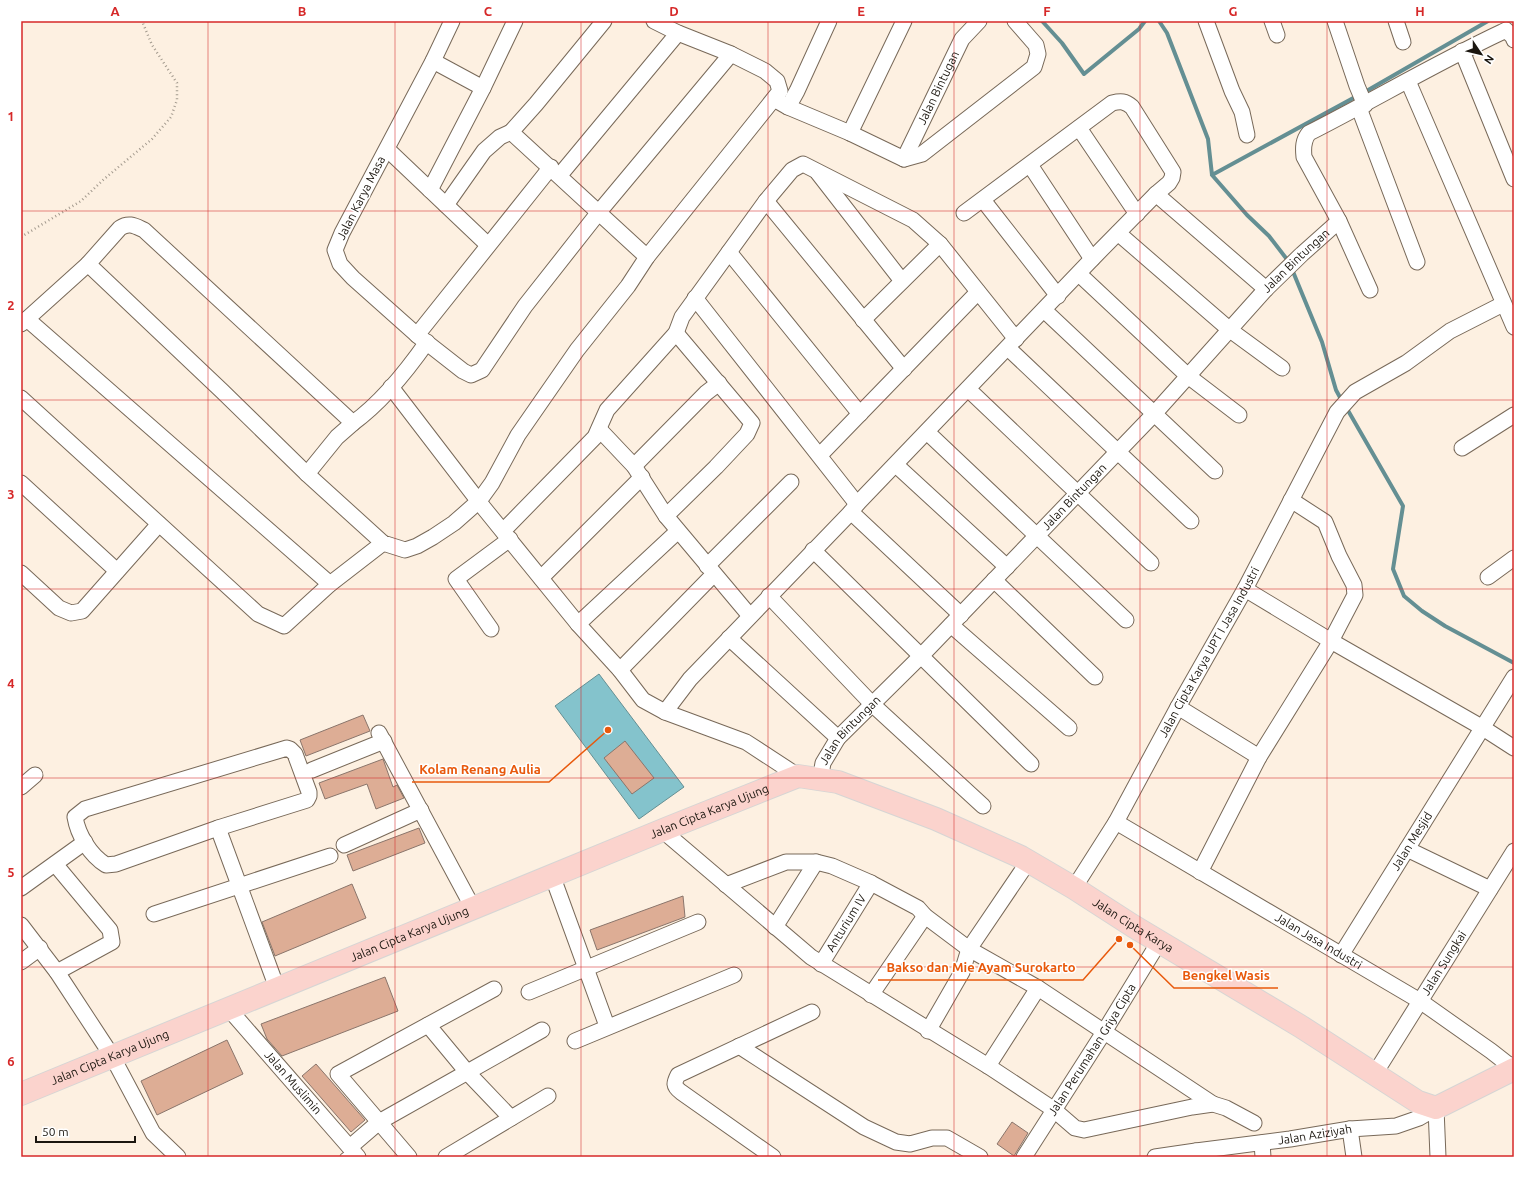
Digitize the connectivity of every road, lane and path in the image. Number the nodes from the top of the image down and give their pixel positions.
1 (142, 21) edge
2 (452, 21) edge
3 (515, 21) edge
4 (604, 21) edge
5 (654, 21) edge
6 (829, 21) edge
7 (904, 21) edge
8 (979, 21) edge
9 (1015, 21) edge
10 (1206, 21) edge
11 (1272, 21) edge
12 (1335, 21) edge
13 (1396, 21) edge
14 (678, 33) junction
15 (1277, 35) dead end
16 (1514, 40) edge
17 (1403, 42) dead end
18 (1462, 51) junction
19 (731, 54) junction
20 (433, 61) junction
21 (1408, 81) junction
22 (484, 88) junction
23 (774, 99) junction
24 (1361, 99) junction
25 (788, 107) junction
26 (1079, 128) junction
27 (512, 132) junction
28 (850, 133) junction
29 (1247, 135) dead end
30 (386, 149) junction
31 (904, 159) junction
32 (1030, 164) junction
33 (816, 170) junction
34 (555, 171) junction
35 (1514, 179) edge
36 (430, 190) junction
37 (1156, 194) junction
38 (982, 200) junction
39 (766, 202) junction
40 (446, 205) junction
41 (599, 212) junction
42 (964, 213) dead end
43 (1137, 214) junction
44 (1340, 221) junction
45 (1118, 233) junction
46 (21, 236) edge
47 (940, 244) junction
48 (488, 245) junction
49 (729, 252) junction
50 (647, 257) junction
51 (1092, 259) junction
52 (1417, 262) dead end
53 (88, 264) junction
54 (1079, 274) junction
55 (902, 282) junction
56 (1266, 289) junction
57 (1370, 290) dead end
58 (978, 292) junction
59 (1058, 296) junction
60 (695, 298) junction
61 (1503, 304) junction
62 (1044, 310) junction
63 (863, 320) junction
64 (24, 321) edge
65 (1514, 327) edge
66 (1230, 330) junction
67 (676, 333) junction
68 (422, 339) junction
69 (1012, 344) junction
70 (1282, 368) dead end
71 (904, 369) junction
72 (1188, 376) junction
73 (719, 383) junction
74 (391, 387) junction
75 (968, 389) junction
76 (21, 398) edge
77 (860, 414) junction
78 (1154, 414) junction
79 (1239, 415) dead end
80 (1514, 415) edge
81 (353, 423) junction
82 (599, 429) junction
83 (927, 432) junction
84 (1462, 448) dead end
85 (1118, 451) junction
86 (820, 455) junction
87 (896, 465) junction
88 (638, 471) junction
89 (1215, 471) dead end
90 (307, 474) junction
91 (791, 482) dead end
92 (21, 483) edge
93 (1078, 493) junction
94 (1291, 500) junction
95 (479, 501) junction
96 (854, 508) junction
97 (666, 516) junction
98 (1191, 521) dead end
99 (158, 524) junction
100 (678, 531) junction
101 (506, 535) junction
102 (1036, 536) junction
103 (384, 543) junction
104 (813, 550) junction
105 (1514, 558) edge
106 (1151, 563) dead end
107 (1007, 567) junction
108 (711, 570) junction
109 (117, 571) junction
110 (21, 573) edge
111 (1488, 577) dead end
112 (541, 578) junction
113 (994, 580) junction
114 (330, 584) junction
115 (1245, 589) junction
116 (769, 596) junction
117 (750, 616) junction
118 (956, 620) junction
119 (1126, 620) dead end
120 (578, 624) junction
121 (491, 629) dead end
122 (729, 638) junction
123 (1331, 641) junction
124 (921, 656) junction
125 (620, 670) junction
126 (1095, 677) dead end
127 (1514, 677) edge
128 (872, 704) junction
129 (1178, 707) junction
130 (665, 712) junction
131 (1069, 728) dead end
132 (1483, 728) junction
133 (838, 738) junction
134 (1514, 748) edge
135 (1259, 757) junction
136 (1031, 764) dead end
137 (312, 770) dead end
138 (35, 775) dead end
139 (798, 776) junction
140 (820, 780) junction
141 (21, 787) edge
142 (983, 806) dead end
143 (420, 810) junction
144 (1116, 822) junction
145 (218, 828) junction
146 (669, 836) dead end
147 (85, 842) junction
148 (344, 845) dead end
149 (1407, 849) junction
150 (1514, 851) edge
151 (330, 856) dead end
152 (816, 862) junction
153 (1028, 862) junction
154 (55, 864) junction
155 (1200, 872) junction
156 (552, 875) junction
157 (871, 883) junction
158 (726, 885) junction
159 (239, 886) junction
160 (21, 888) edge
161 (1074, 888) junction
162 (1490, 889) junction
163 (474, 908) junction
164 (154, 914) dead end
165 (925, 916) junction
166 (698, 922) dead end
167 (21, 925) edge
168 (775, 927) junction
169 (1159, 942) junction
170 (40, 948) junction
171 (969, 949) junction
172 (1341, 955) junction
173 (21, 962) edge
174 (822, 964) junction
175 (586, 968) junction
176 (57, 972) junction
177 (734, 975) dead end
178 (277, 988) junction
179 (1038, 988) junction
180 (494, 989) dead end
181 (529, 992) dead end
182 (870, 995) junction
183 (1420, 1001) junction
184 (228, 1008) junction
185 (812, 1012) dead end
186 (428, 1025) junction
187 (607, 1026) junction
188 (542, 1030) dead end
189 (928, 1031) junction
190 (1104, 1032) junction
191 (575, 1041) dead end
192 (739, 1046) junction
193 (112, 1056) junction
194 (988, 1066) junction
195 (1514, 1069) edge
196 (467, 1072) junction
197 (1374, 1075) junction
198 (21, 1094) edge
199 (548, 1096) dead end
200 (1213, 1104) junction
201 (1436, 1108) junction
202 (1053, 1110) junction
203 (511, 1118) junction
204 (379, 1122) junction
205 (1254, 1123) dead end
206 (1350, 1129) junction
207 (1263, 1150) edge
208 (351, 1153) edge
209 (1196, 1154) edge
210 (178, 1157) edge
211 (409, 1157) edge
212 (446, 1157) edge
213 (773, 1157) edge
214 (980, 1157) edge
215 (1024, 1157) edge
216 (1155, 1157) edge
217 (1354, 1157) edge
218 (1438, 1157) edge

1 - 46 path
2 - 20 street, Jalan Karya Masa
3 - 22 street
4 - 27 street
5 - 14 street
6 - 25 street
7 - 28 street
8 - 31 street, Jalan Bintugan
9 - 31 street
10 - 29 street
11 - 15 street
12 - 24 street
13 - 17 street
14 - 19 street
14 - 34 street
16 - 18 street
18 - 21 street
18 - 35 street
19 - 23 street
19 - 41 street
20 - 22 street
20 - 30 street, Jalan Karya Masa
21 - 24 street
21 - 61 street
22 - 36 street
23 - 25 street
23 - 50 street
24 - 44 street
24 - 52 street
25 - 28 street
26 - 32 street
26 - 37 street
26 - 43 street
27 - 34 street
27 - 40 street
28 - 31 street
30 - 36 street
30 - 68 street, Jalan Karya Masa
32 - 38 street
32 - 51 street
33 - 39 street
33 - 47 street
33 - 55 street
34 - 41 street
34 - 48 street
36 - 40 street
37 - 43 street
37 - 56 street
38 - 42 street
38 - 59 street
39 - 49 street
39 - 63 street
40 - 48 street
41 - 50 street
41 - 68 street, Jalan Karya Masa
43 - 45 street
44 - 56 street, Jalan Bintungan
44 - 57 street
45 - 51 street
45 - 66 street
47 - 55 street
47 - 58 street
48 - 68 street
49 - 60 street
49 - 77 street
50 - 95 street
51 - 54 street
53 - 64 street
53 - 81 street
53 - 90 street
54 - 59 street
54 - 72 street
55 - 63 street
56 - 66 street, Jalan Bintungan
58 - 69 street
58 - 71 street
59 - 62 street
60 - 67 street
60 - 86 street
61 - 65 street
61 - 94 street, Jalan Cipta Karya UPT I Jasa Industri
62 - 69 street
62 - 78 street
63 - 71 street
64 - 114 street
66 - 70 street
66 - 72 street, Jalan Bintungan
67 - 73 street
67 - 82 street
68 - 74 street
69 - 75 street
69 - 85 street
71 - 77 street
72 - 78 street, Jalan Bintungan
72 - 79 street
73 - 88 street
73 - 97 street
74 - 81 street
74 - 95 street
75 - 83 street
75 - 93 street
76 - 99 street
77 - 86 street
78 - 85 street, Jalan Bintungan
78 - 89 street
80 - 84 street
81 - 90 street
82 - 88 street
82 - 101 street
83 - 87 street
83 - 102 street
85 - 93 street, Jalan Bintungan
85 - 98 street
86 - 96 street
87 - 96 street
87 - 107 street
88 - 97 street
88 - 112 street
90 - 103 street
91 - 108 street
92 - 109 street
93 - 102 street, Jalan Bintungan
93 - 106 street
94 - 115 street, Jalan Cipta Karya UPT I Jasa Industri
94 - 123 street
95 - 101 street
95 - 103 street
96 - 104 street
96 - 118 street
97 - 100 street
99 - 109 street
99 - 114 street
100 - 108 street
100 - 120 street
101 - 112 street
101 - 121 street
102 - 107 street, Jalan Bintungan
102 - 119 street
103 - 114 street
104 - 116 street
104 - 124 street
105 - 111 street
107 - 113 street, Jalan Bintungan
108 - 117 street
108 - 125 street
109 - 110 street
112 - 120 street
113 - 118 street, Jalan Bintungan
113 - 126 street
115 - 123 street
115 - 129 street, Jalan Cipta Karya UPT I Jasa Industri
116 - 117 street
116 - 128 street
117 - 122 street
118 - 124 street, Jalan Bintungan
118 - 131 street
120 - 125 street
122 - 130 street
122 - 133 street
123 - 132 street
123 - 135 street
124 - 128 street, Jalan Bintungan
124 - 136 street
125 - 130 street
127 - 132 street, Jalan Mesjid
128 - 133 street, Jalan Bintungan
128 - 142 street
129 - 135 street
129 - 144 street, Jalan Cipta Karya UPT I Jasa Industri
130 - 139 street
132 - 134 street
132 - 149 street, Jalan Mesjid
133 - 140 street, Jalan Bintungan
135 - 155 street
137 - 143 street
138 - 141 street
139 - 140 main road, Jalan Cipta Karya
139 - 156 main road, Jalan Cipta Karya Ujung
140 - 153 main road, Jalan Cipta Karya
143 - 148 street
143 - 163 street
144 - 155 street, Jalan Jasa Industri
144 - 161 street, Jalan Cipta Karya UPT I Jasa Industri
145 - 147 street
145 - 147 street
145 - 159 street
146 - 158 street
147 - 154 street
149 - 162 street
149 - 172 street, Jalan Mesjid
150 - 162 street, Jalan Sungkai
151 - 159 street
152 - 157 street
152 - 158 street
152 - 168 street
153 - 161 main road, Jalan Cipta Karya
153 - 171 street
154 - 160 street
154 - 176 street
155 - 172 street, Jalan Jasa Industri
156 - 163 main road, Jalan Cipta Karya Ujung
156 - 175 street
157 - 165 street
157 - 174 street, Anturium IV
158 - 168 street
159 - 164 street
159 - 178 street
161 - 169 main road, Jalan Cipta Karya
162 - 183 street, Jalan Sungkai
163 - 178 main road, Jalan Cipta Karya Ujung
165 - 171 street
165 - 182 street
166 - 175 street
167 - 170 street
168 - 174 street
169 - 190 street, Jalan Perumahan Griya Cipta
169 - 197 main road, Jalan Cipta Karya
170 - 173 street
170 - 176 street
171 - 179 street
171 - 189 street
172 - 183 street, Jalan Jasa Industri
174 - 182 street
175 - 181 street
175 - 187 street
176 - 193 street
177 - 187 street
178 - 184 main road, Jalan Cipta Karya Ujung
179 - 190 street
179 - 194 street
180 - 186 street
182 - 189 street
183 - 195 street, Jalan Jasa Industri
183 - 197 street, Jalan Sungkai
184 - 193 main road, Jalan Cipta Karya Ujung
184 - 208 street, Jalan Muslimin
185 - 192 street
186 - 196 street
186 - 204 street
187 - 191 street
188 - 196 street
189 - 194 street
190 - 200 street
190 - 202 street, Jalan Perumahan Griya Cipta
192 - 213 street
192 - 214 street
193 - 198 main road, Jalan Cipta Karya Ujung
193 - 210 street
194 - 202 street
195 - 201 main road
196 - 203 street
196 - 204 street
197 - 201 main road, Jalan Cipta Karya
199 - 203 street
200 - 202 street
200 - 205 street
201 - 206 street, Jalan Aziziyah
201 - 218 street
202 - 215 street, Jalan Perumahan Griya Cipta
203 - 212 street
204 - 208 street
204 - 211 street
206 - 207 street, Jalan Aziziyah
206 - 217 street
207 - 209 street, Jalan Aziziyah
209 - 216 street, Jalan Aziziyah

